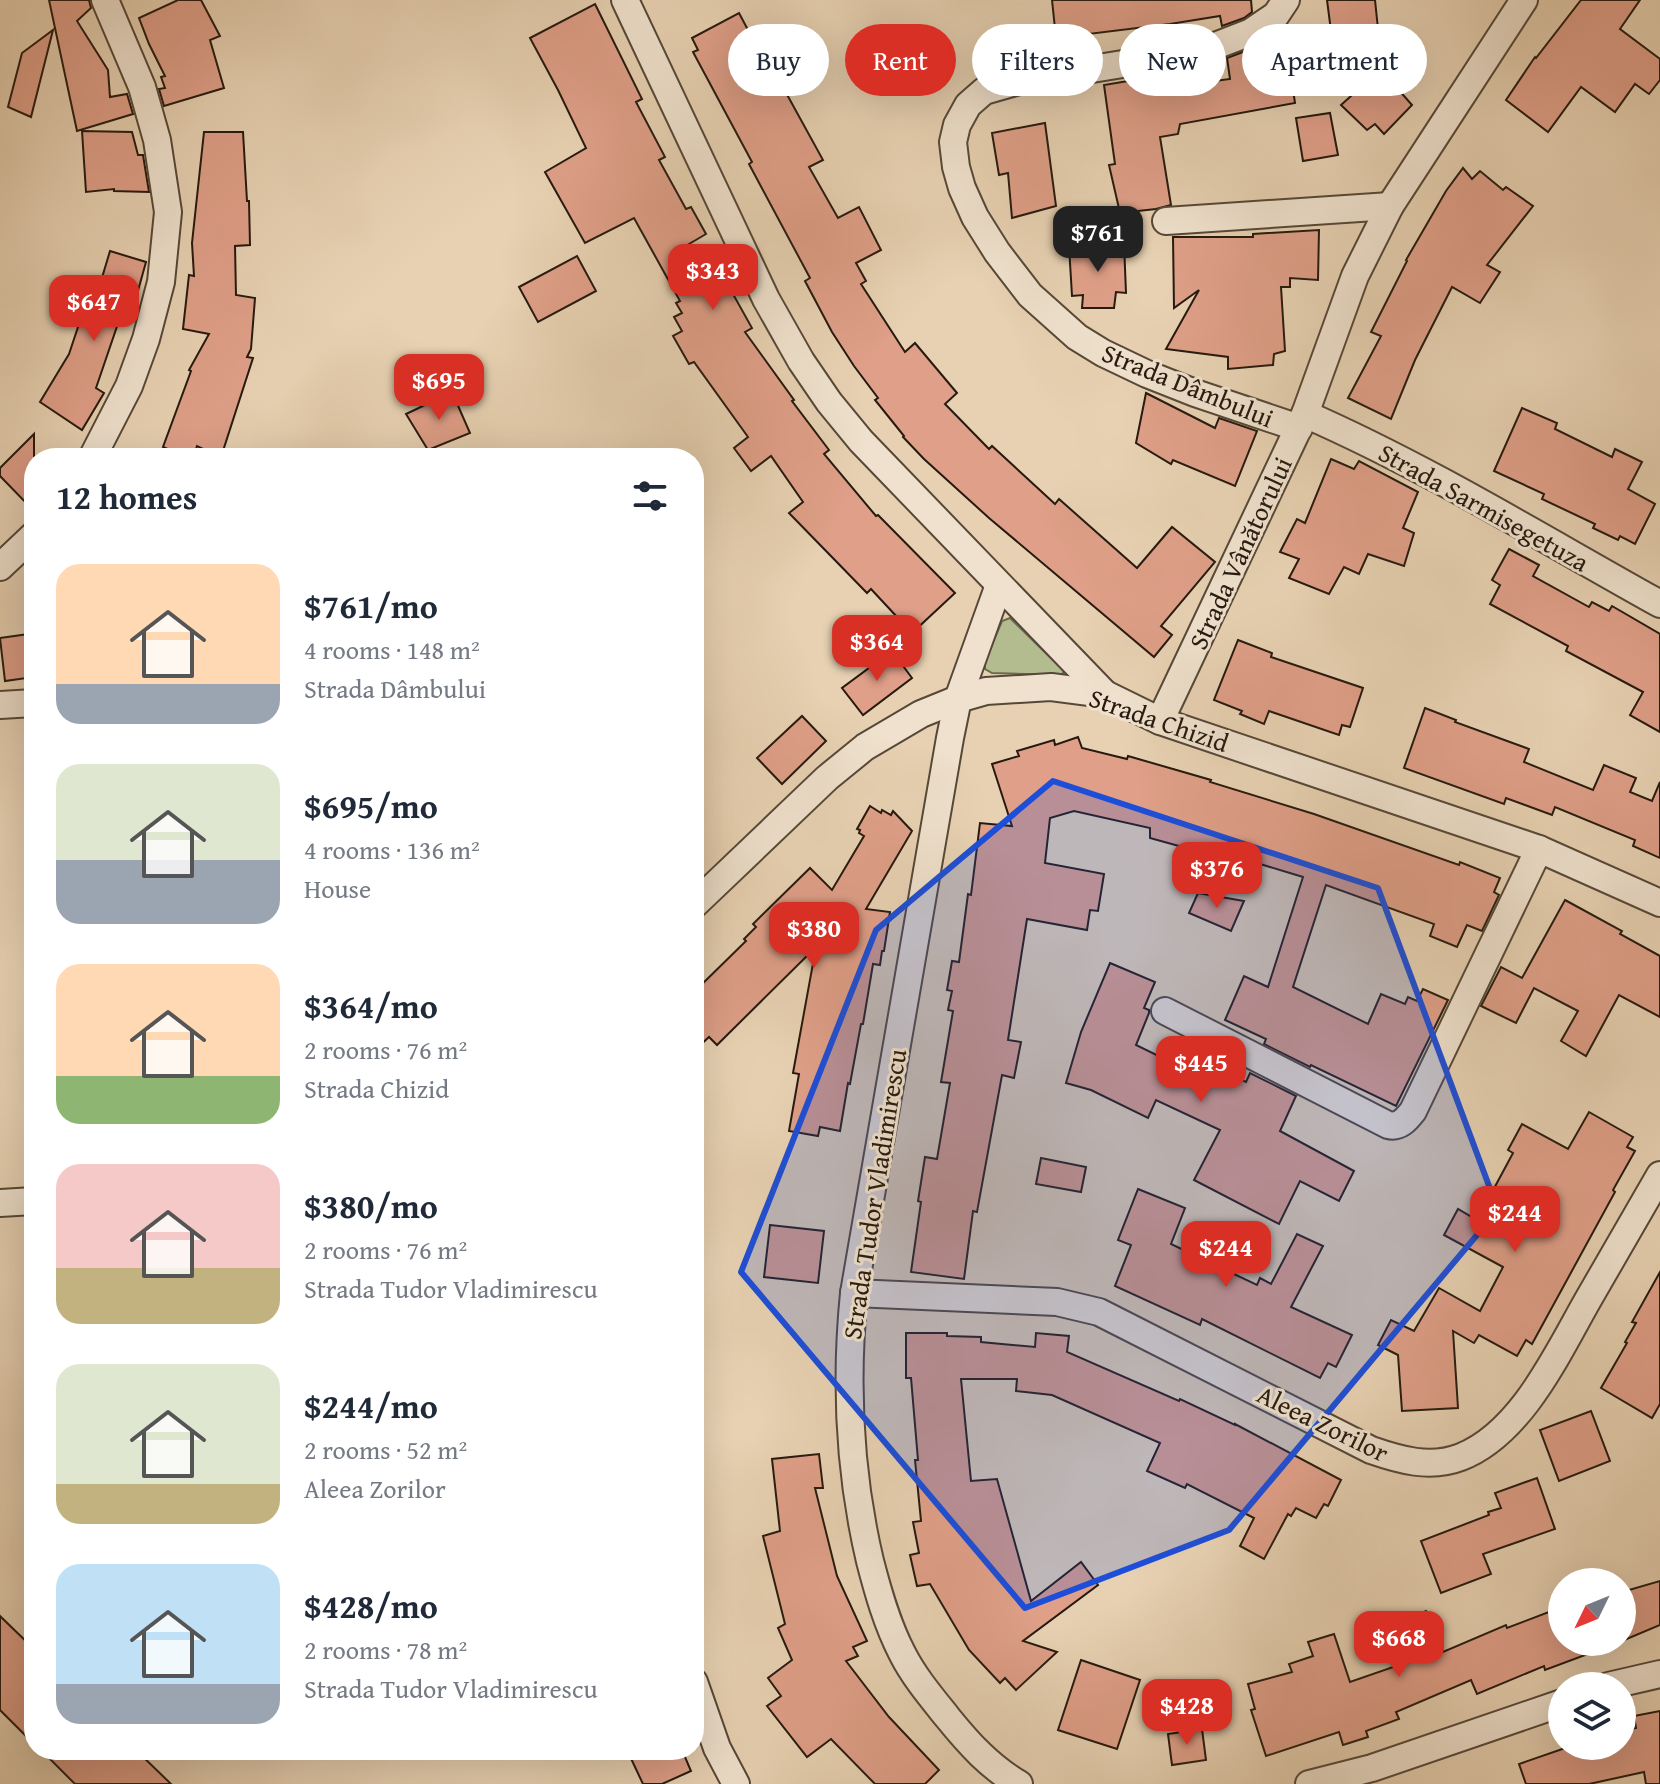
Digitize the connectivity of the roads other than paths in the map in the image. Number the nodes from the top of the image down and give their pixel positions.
1 (105, 0) edge
2 (625, 0) edge
3 (1286, 0) edge
4 (1524, 0) edge
5 (1390, 206) junction
6 (1166, 221) dead end
7 (1302, 421) junction
8 (97, 448) edge
9 (24, 544) edge
10 (0, 567) edge
11 (999, 585) junction
12 (1660, 604) edge
13 (1105, 694) junction
14 (958, 699) junction
15 (24, 704) edge
16 (0, 705) edge
17 (1160, 721) junction
18 (1539, 849) junction
19 (704, 895) edge
20 (1660, 903) edge
21 (1165, 1011) dead end
22 (1660, 1175) edge
23 (24, 1202) edge
24 (0, 1203) edge
25 (854, 1293) junction
26 (1660, 1674) edge
27 (1636, 1680) edge
28 (1548, 1708) edge
29 (704, 1711) edge
30 (736, 1784) edge
31 (1019, 1784) edge
32 (1309, 1784) edge

1 - 8 street
2 - 11 street
3 - 7 street, Strada Dâmbului
4 - 5 street, Strada Vânătorului
5 - 6 street
5 - 7 street, Strada Vânătorului
7 - 12 street, Strada Sarmisegetuza
7 - 17 street, Strada Vânătorului
9 - 10 street
11 - 13 street
11 - 14 street, Strada Tudor Vladimirescu
13 - 14 street, Strada Chizid
13 - 17 street, Strada Chizid
14 - 19 street, Strada Chizid
14 - 25 street, Strada Tudor Vladimirescu
15 - 16 street
17 - 18 street, Strada Chizid
18 - 20 street, Strada Chizid
18 - 21 street
22 - 25 street, Aleea Zorilor
23 - 24 street
25 - 31 street, Strada Tudor Vladimirescu
26 - 27 street
28 - 32 street
29 - 30 street

